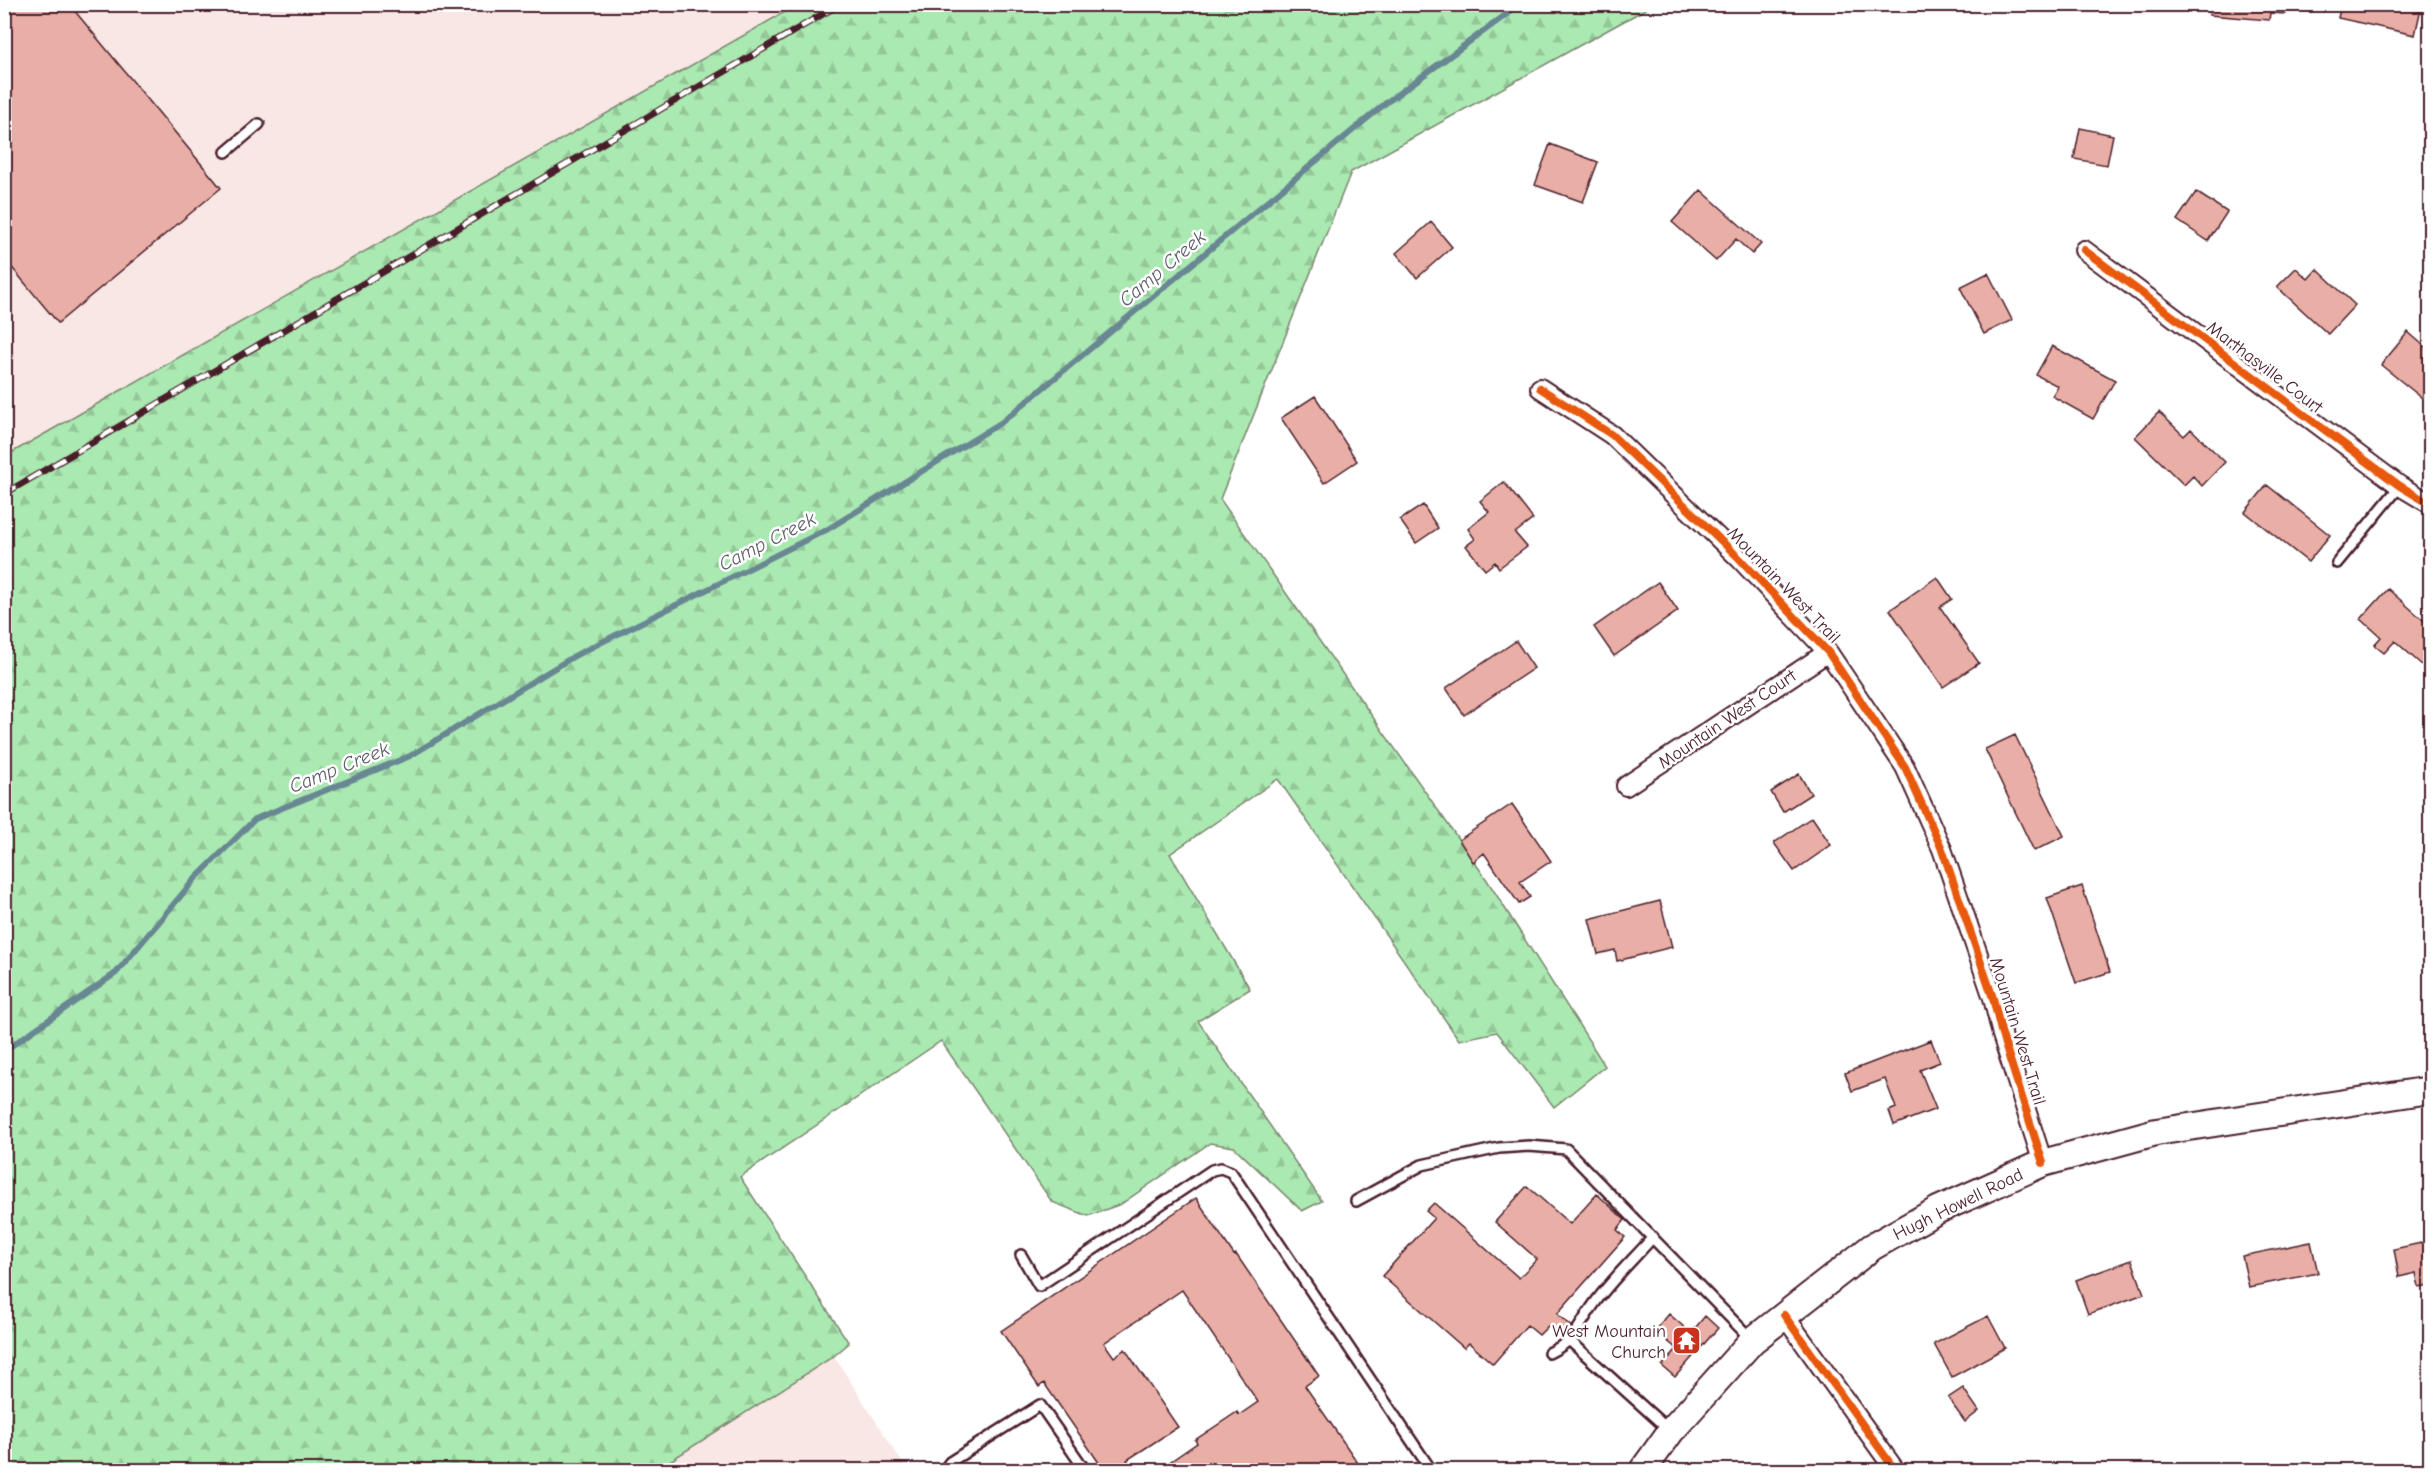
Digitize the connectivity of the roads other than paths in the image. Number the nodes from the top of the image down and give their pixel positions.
1 (259, 124) dead end
2 (226, 152) dead end
3 (2084, 250) dead end
4 (1540, 388) dead end
5 (2400, 486) junction
6 (2430, 504) edge
7 (2337, 563) dead end
8 (1828, 652) junction
9 (1626, 786) dead end
10 (2430, 1090) edge
11 (2043, 1163) junction
12 (1356, 1201) dead end
13 (1653, 1237) junction
14 (1021, 1255) dead end
15 (1784, 1315) junction
16 (1569, 1340) junction
17 (1752, 1341) junction
18 (1549, 1353) dead end
19 (1671, 1431) junction
20 (944, 1470) edge
21 (1085, 1470) edge
22 (1431, 1470) edge
23 (1643, 1470) edge
24 (1895, 1470) edge

1 - 2 lane
3 - 5 street, Marthasville Court
4 - 8 street, Mountain West Trail
5 - 6 street, Marthasville Court
5 - 7 lane
8 - 9 street, Mountain West Court
8 - 11 street, Mountain West Trail
10 - 11 main road, Hugh Howell Road
11 - 15 main road, Hugh Howell Road
12 - 13 lane
13 - 16 lane
13 - 17 lane
14 - 22 lane
15 - 17 main road, Hugh Howell Road
15 - 24 street
16 - 18 lane
16 - 19 lane
17 - 19 main road, Hugh Howell Road
19 - 23 main road, Hugh Howell Road
20 - 21 lane

